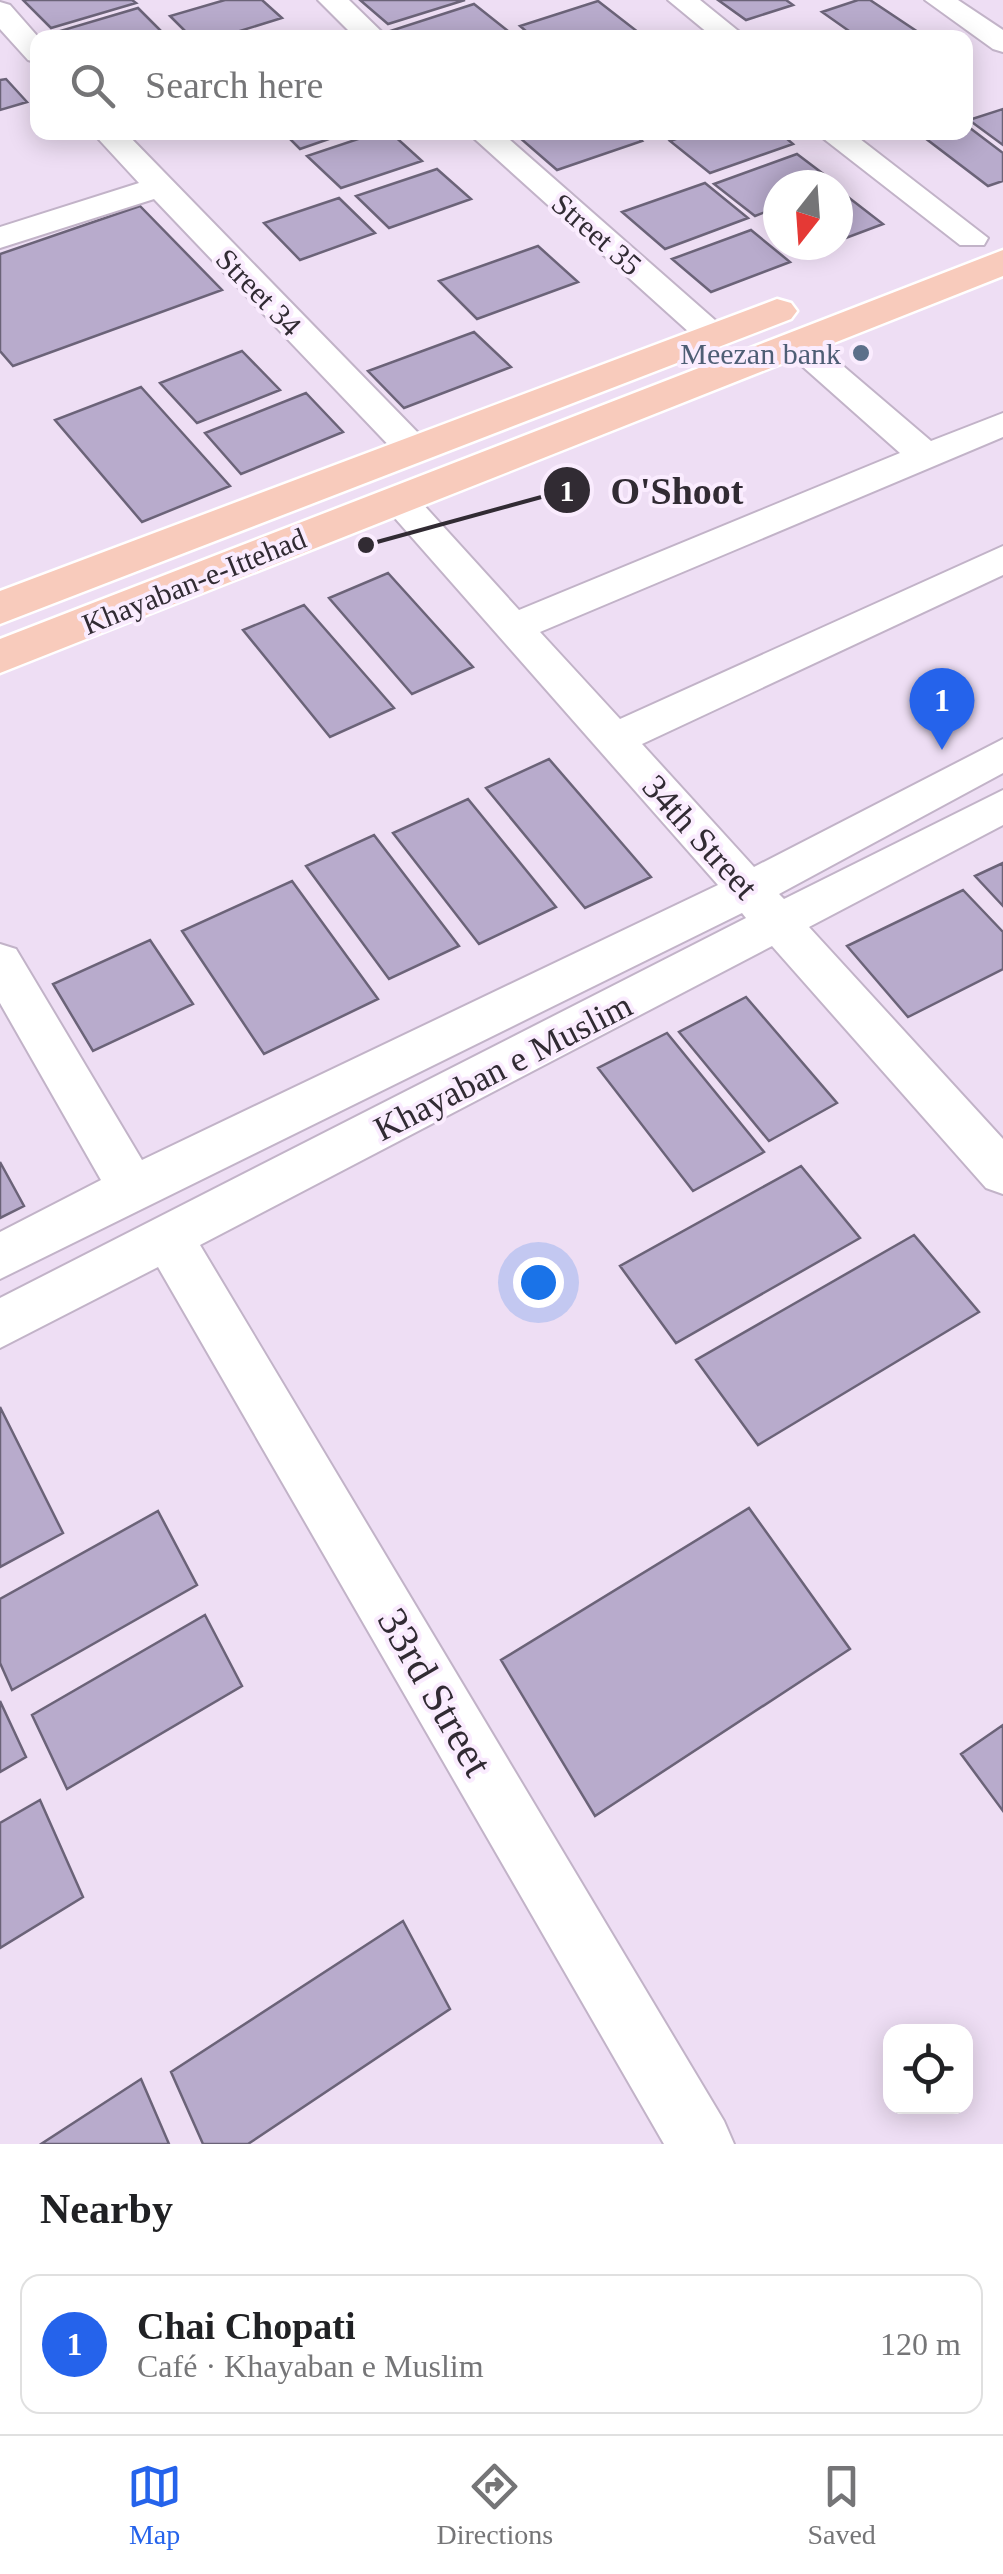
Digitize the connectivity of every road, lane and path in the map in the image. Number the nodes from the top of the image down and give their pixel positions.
1 (332, 0) edge
2 (651, 0) edge
3 (682, 0) edge
4 (939, 0) edge
5 (3, 18) edge
6 (365, 30) edge
7 (691, 30) edge
8 (722, 30) edge
9 (1003, 43) edge
10 (30, 46) edge
11 (114, 140) edge
12 (491, 140) edge
13 (841, 140) edge
14 (871, 140) edge
15 (150, 181) junction
16 (0, 220) edge
17 (0, 238) edge
18 (995, 249) edge
19 (712, 335) junction
20 (796, 344) junction
21 (1003, 424) edge
22 (412, 448) junction
23 (926, 456) junction
24 (398, 500) junction
25 (1003, 559) edge
26 (0, 608) edge
27 (513, 628) junction
28 (0, 658) edge
29 (613, 740) junction
30 (1003, 754) edge
31 (1003, 806) edge
32 (764, 907) junction
33 (0, 962) edge
34 (435, 1042) junction
35 (466, 1086) junction
36 (1003, 1173) edge
37 (132, 1188) junction
38 (168, 1239) junction
39 (0, 1257) edge
40 (0, 1324) edge
41 (701, 2144) edge

1 - 6 street
2 - 7 street
3 - 8 street
4 - 9 street
5 - 10 street
11 - 15 street, Street 34
12 - 19 street, Street 35
13 - 18 street
14 - 18 street
15 - 16 street
15 - 17 street
15 - 22 street, Street 34
18 - 19 main road, Khayaban-e-Ittehad
18 - 20 main road, Khayaban-e-Ittehad
19 - 22 main road, Khayaban-e-Ittehad
20 - 23 street
20 - 24 main road, Khayaban-e-Ittehad
21 - 23 street
22 - 26 main road, Khayaban-e-Ittehad
23 - 27 street
24 - 27 street, 34th Street
24 - 28 main road, Khayaban-e-Ittehad
25 - 29 street
27 - 29 street, 34th Street
29 - 32 street, 34th Street
30 - 32 street, Khayaban e Muslim
31 - 32 street, Khayaban e Muslim
32 - 34 street, Khayaban e Muslim
32 - 35 street, Khayaban e Muslim
32 - 36 street, 34th Street
33 - 37 street
34 - 35 street
34 - 37 street, Khayaban e Muslim
35 - 38 street, Khayaban e Muslim
37 - 39 street, Khayaban e Muslim
38 - 40 street, Khayaban e Muslim
38 - 41 street, 33rd Street

